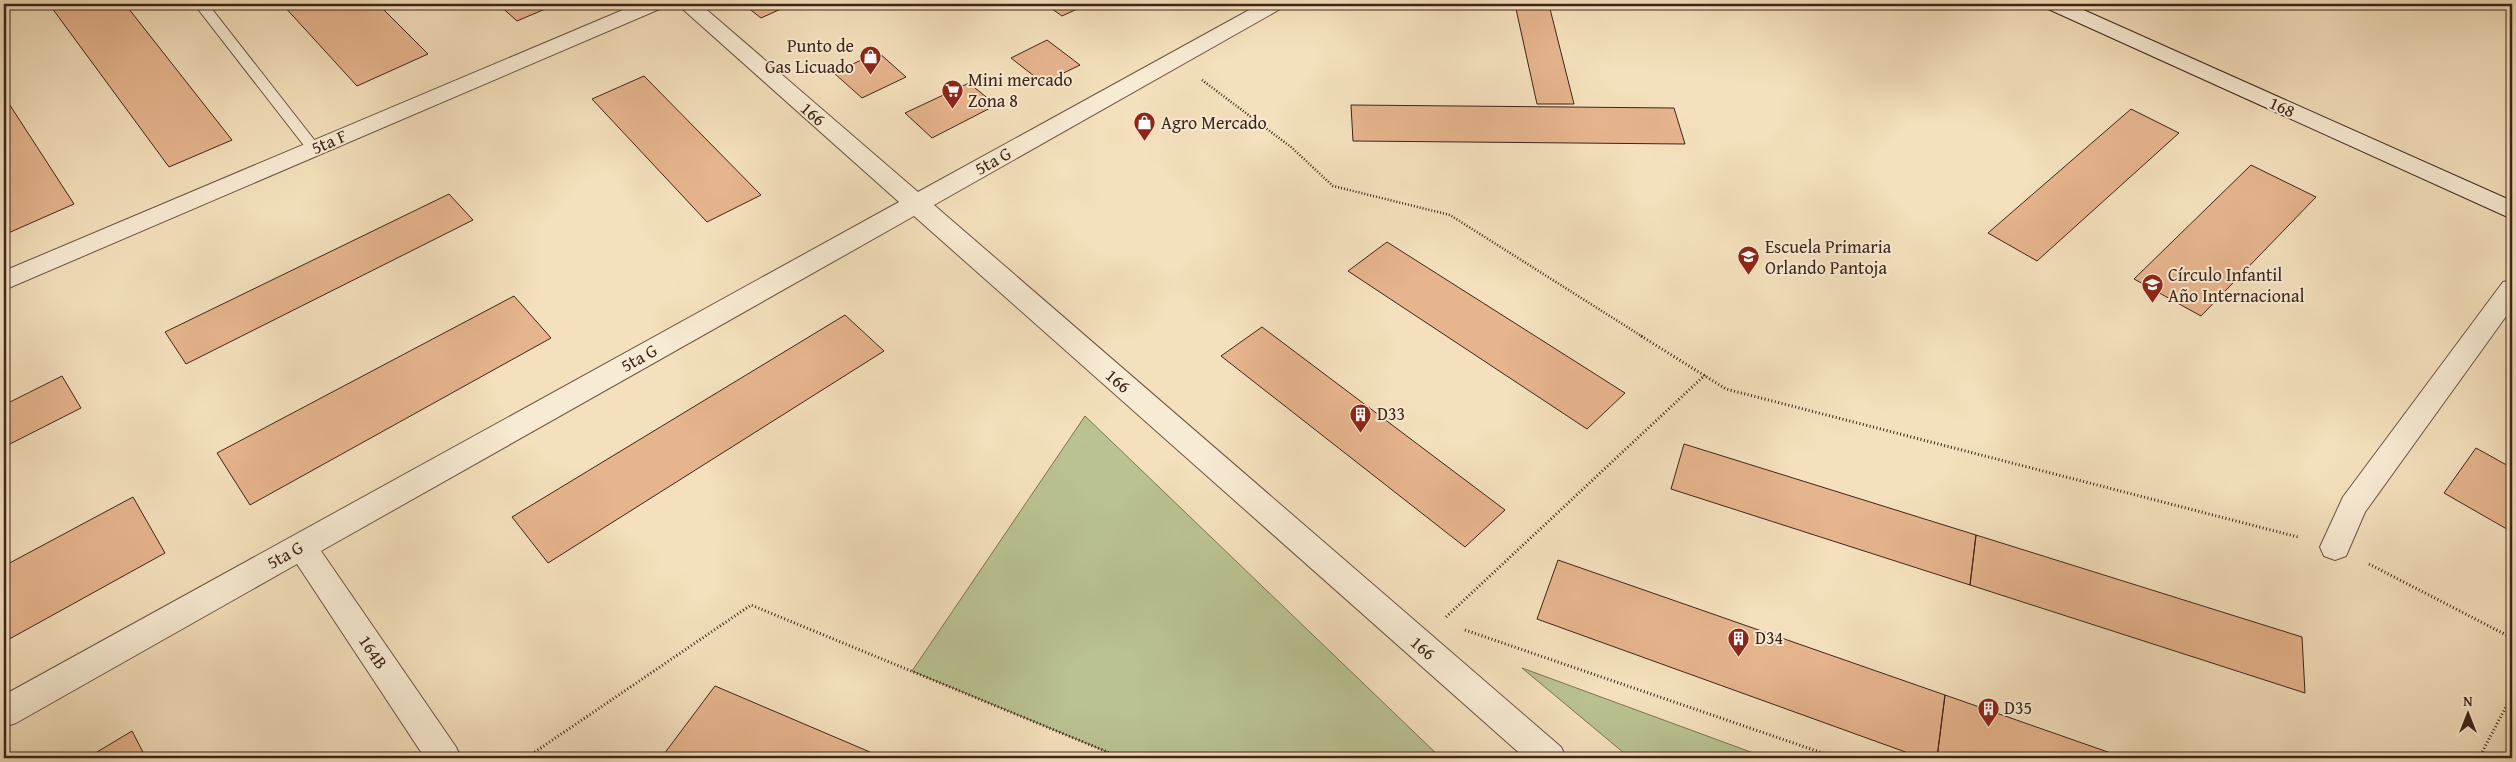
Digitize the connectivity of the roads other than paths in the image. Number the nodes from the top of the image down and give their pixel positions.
1 (201, 4) edge
2 (655, 4) edge
3 (688, 4) edge
4 (1275, 4) edge
5 (2053, 4) edge
6 (314, 149) junction
7 (915, 204) junction
8 (2512, 211) edge
9 (4, 281) edge
10 (2512, 289) edge
11 (302, 546) junction
12 (2335, 546) road end
13 (4, 712) edge
14 (444, 758) edge
15 (1548, 758) edge

1 - 6 lane
2 - 6 street, 5ta F
3 - 7 street, 166
4 - 7 street, 5ta G
5 - 8 street, 168
6 - 9 street, 5ta F
7 - 11 street, 5ta G
7 - 15 street, 166
10 - 12 street
11 - 13 street, 5ta G
11 - 14 street, 164B

